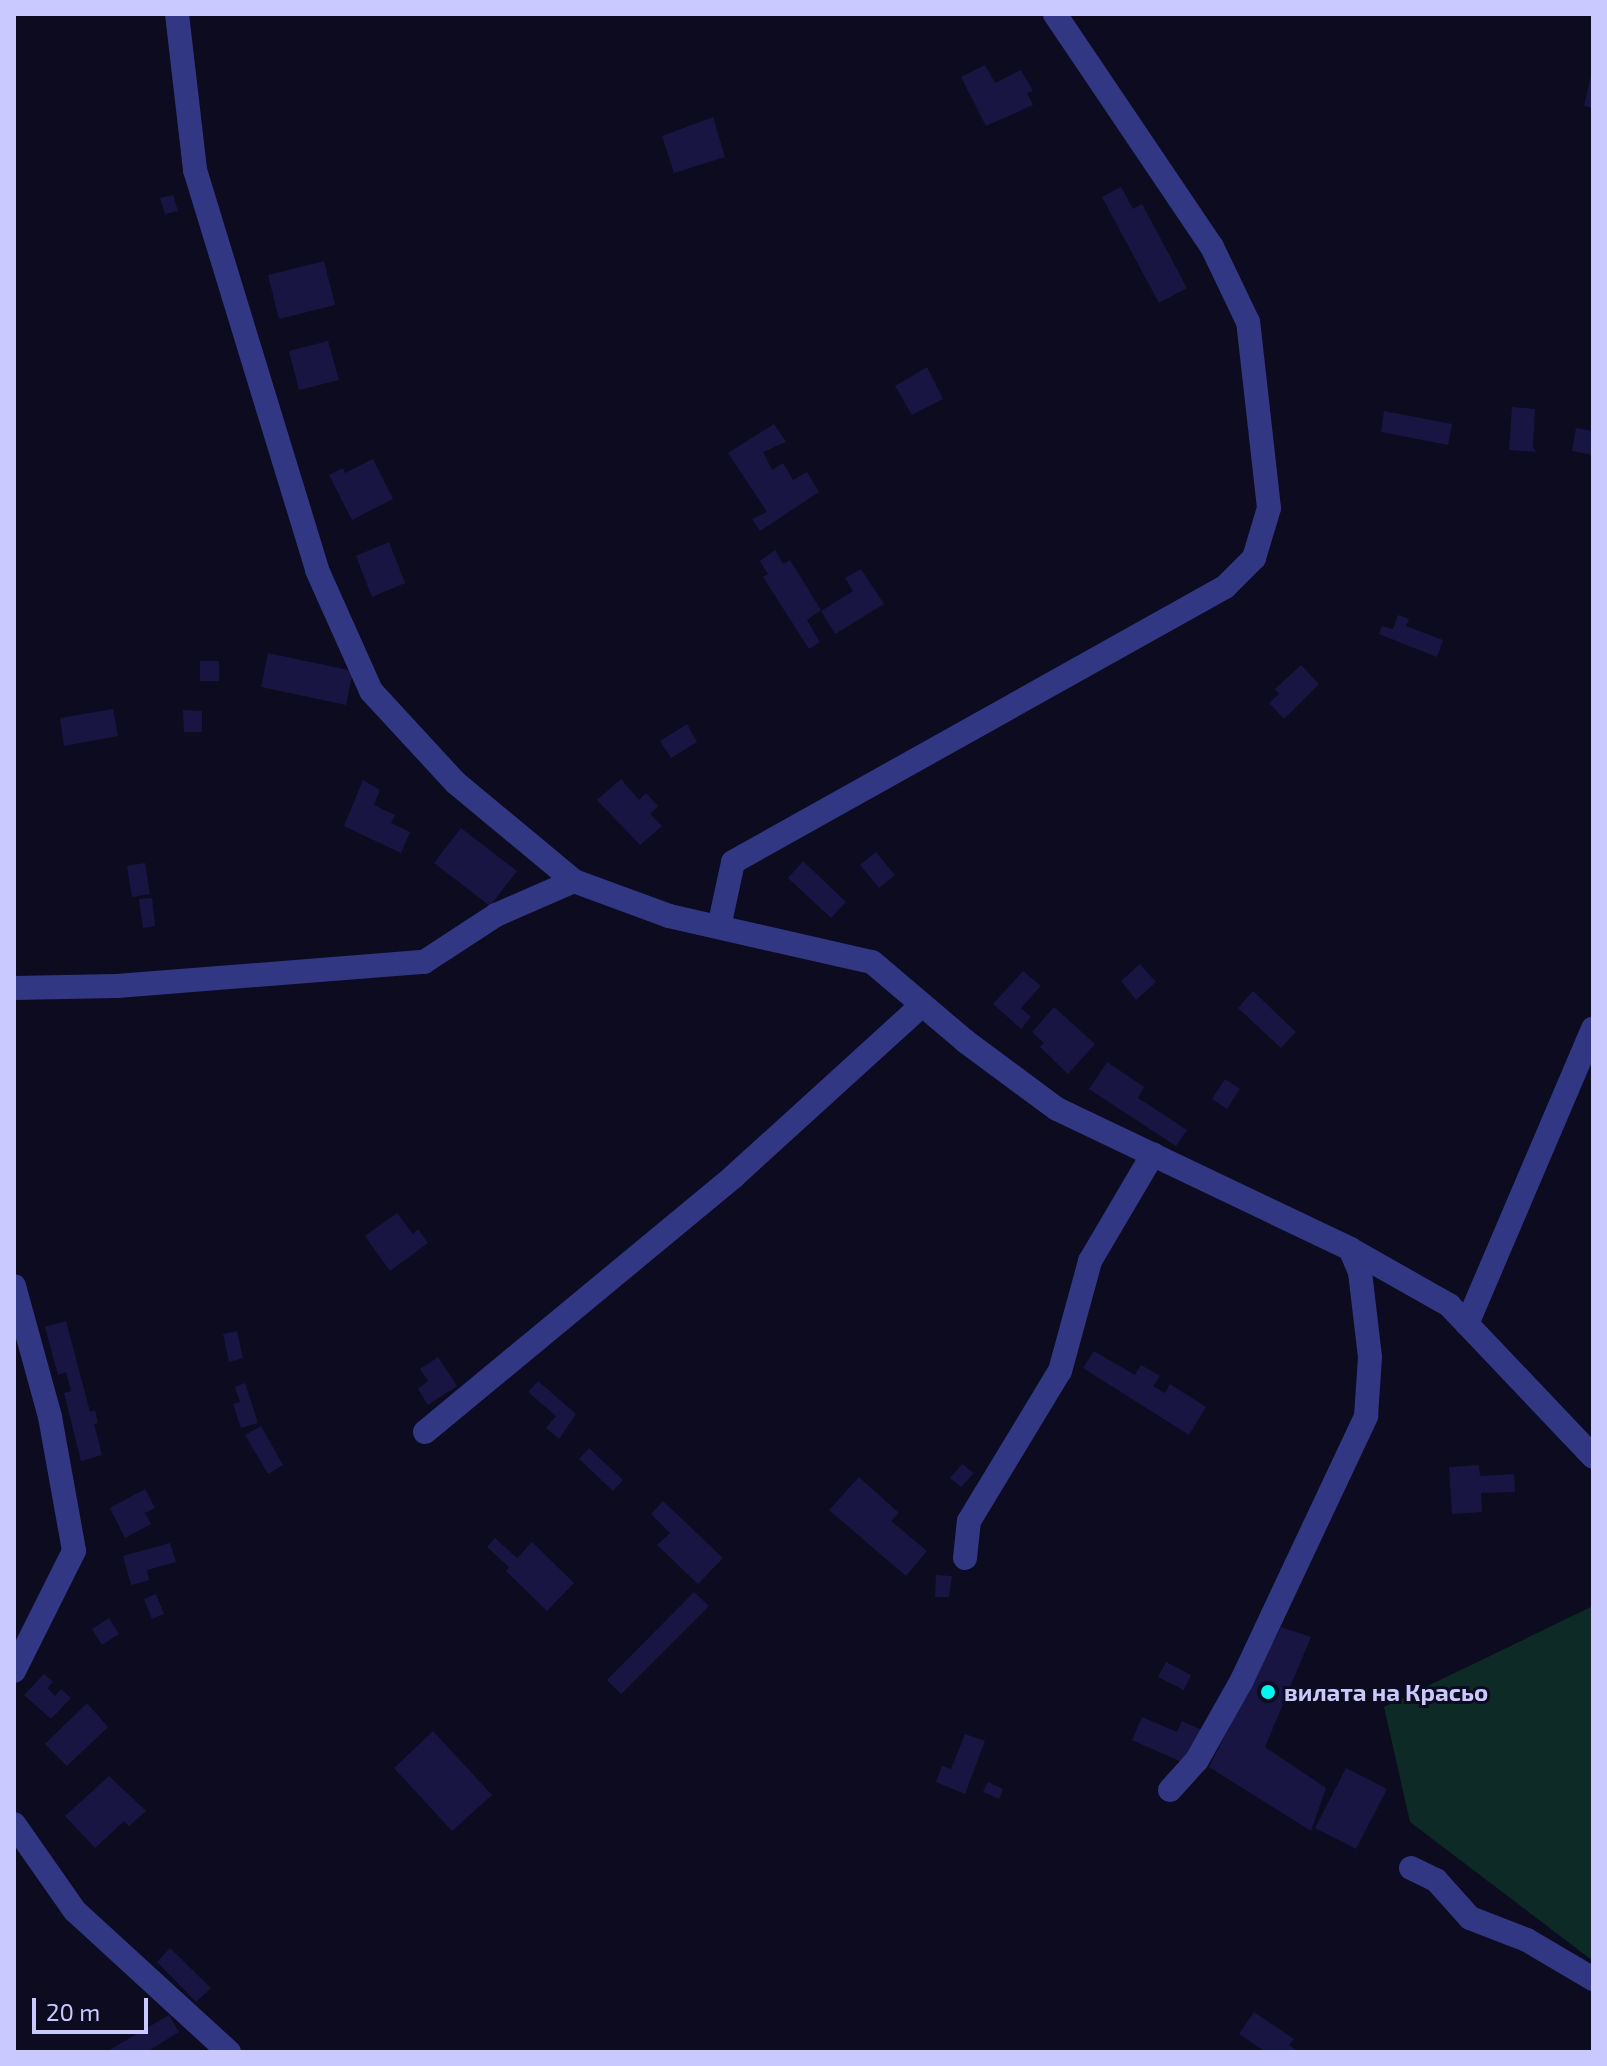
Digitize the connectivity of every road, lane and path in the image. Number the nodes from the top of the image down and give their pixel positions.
1 (177, 14) edge
2 (1055, 14) edge
3 (574, 881) junction
4 (719, 927) junction
5 (14, 988) edge
6 (922, 1005) junction
7 (1593, 1029) edge
8 (1153, 1154) junction
9 (1350, 1249) junction
10 (14, 1286) edge
11 (1467, 1324) junction
12 (425, 1432) dead end
13 (1593, 1457) edge
14 (965, 1558) dead end
15 (14, 1671) edge
16 (1170, 1790) dead end
17 (14, 1824) edge
18 (1411, 1868) dead end
19 (1593, 1979) edge
20 (229, 2052) edge

1 - 3 street
2 - 4 street
3 - 4 street
3 - 5 street
4 - 6 street
6 - 8 street
6 - 12 street
7 - 11 street
8 - 9 street
8 - 14 street
9 - 11 street
9 - 16 street
10 - 15 street
11 - 13 street
17 - 20 street
18 - 19 street

